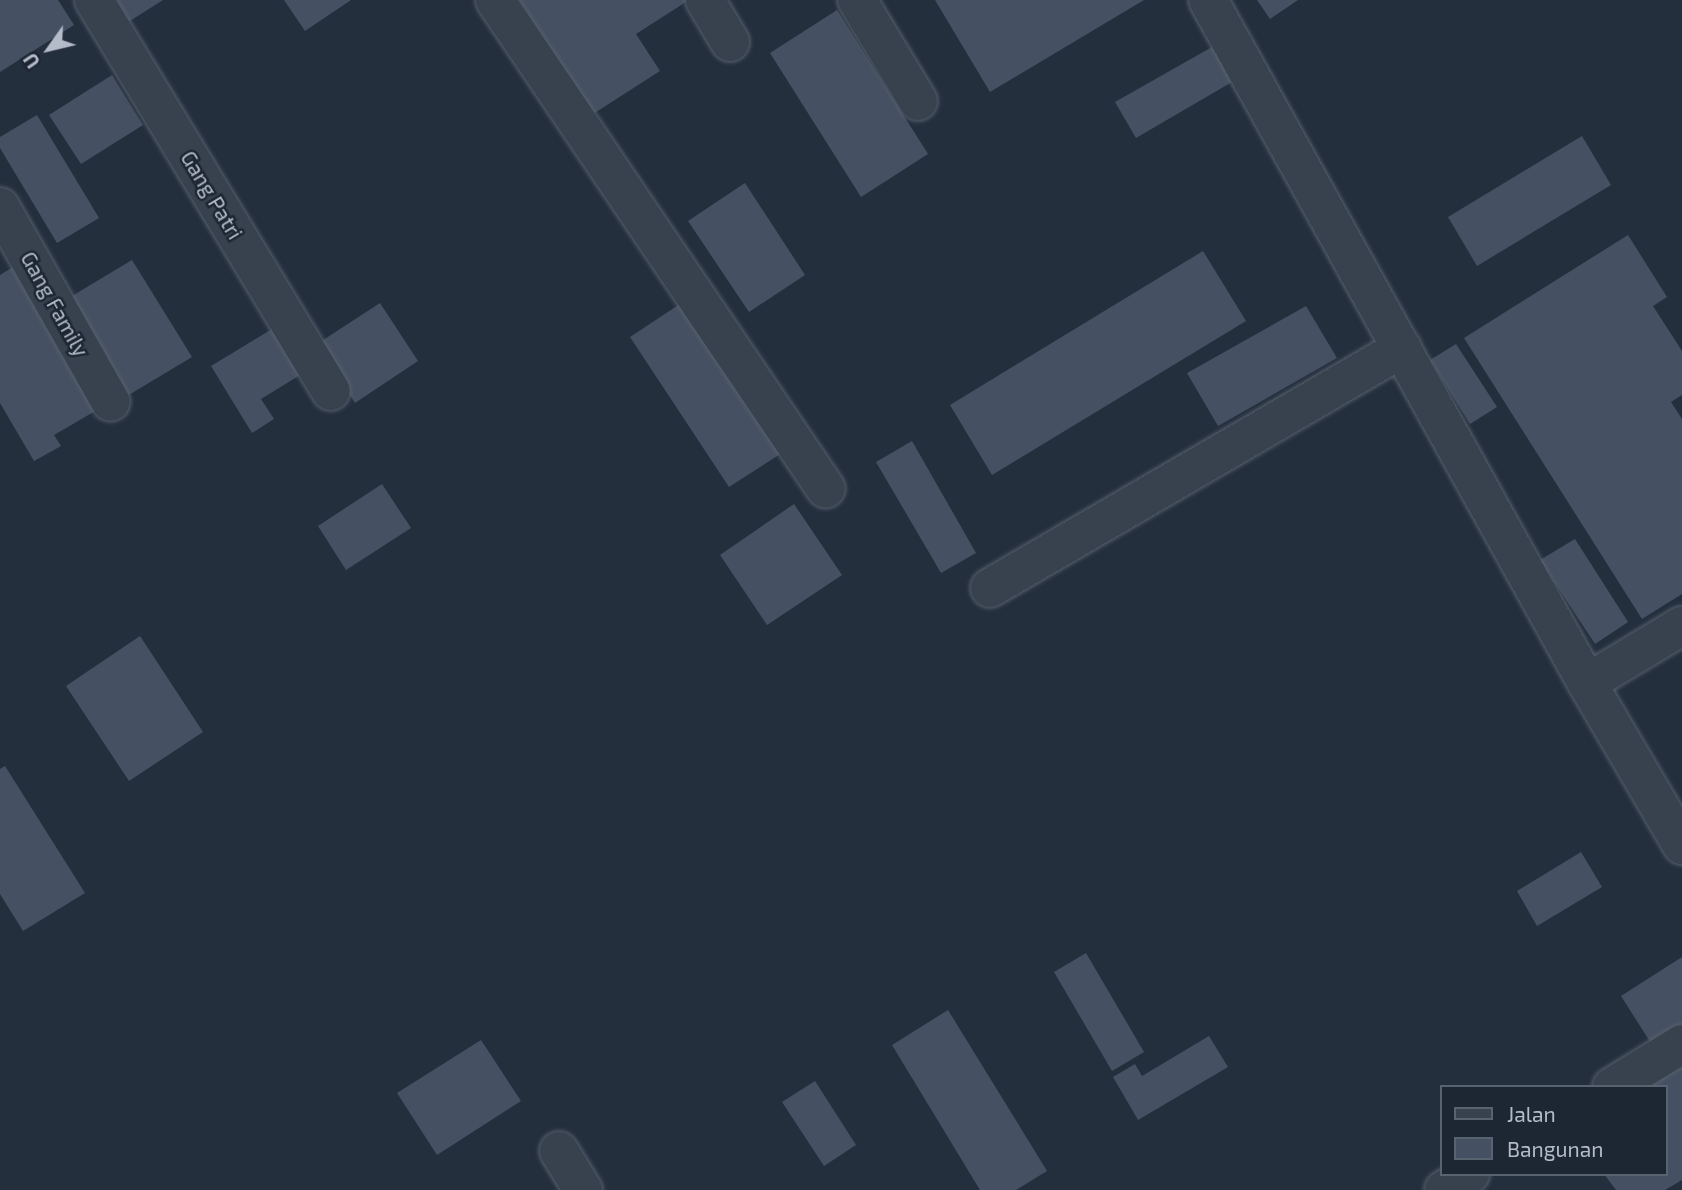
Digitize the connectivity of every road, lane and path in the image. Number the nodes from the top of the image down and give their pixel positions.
1 (94, 0) edge
2 (495, 0) edge
3 (705, 0) edge
4 (858, 0) edge
5 (1208, 0) edge
6 (730, 42) dead end
7 (918, 101) dead end
8 (0, 206) edge
9 (1402, 348) junction
10 (331, 391) dead end
11 (111, 402) dead end
12 (826, 489) dead end
13 (990, 588) dead end
14 (1682, 626) edge
15 (1587, 684) junction
16 (1682, 845) edge
17 (1682, 1044) edge
18 (1615, 1085) edge
19 (559, 1151) dead end
20 (1467, 1176) edge
21 (583, 1190) edge
22 (1444, 1190) edge

1 - 10 street, Gang Patri
2 - 12 street
3 - 6 street
4 - 7 street
5 - 9 street
8 - 11 street, Gang Family
9 - 13 street
9 - 15 street
14 - 15 street
15 - 16 street
17 - 18 street
19 - 21 street
20 - 22 street

